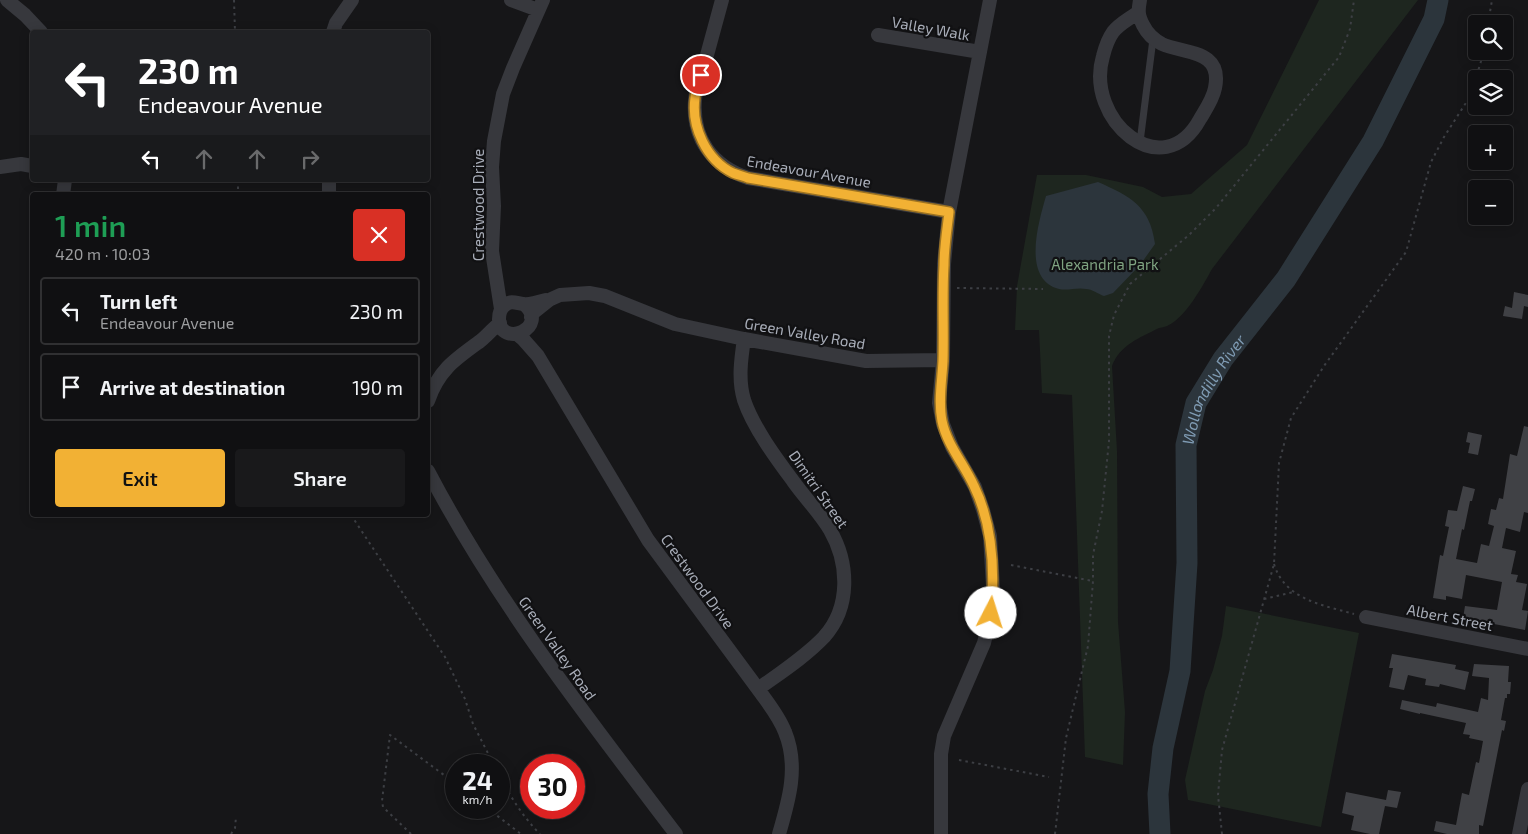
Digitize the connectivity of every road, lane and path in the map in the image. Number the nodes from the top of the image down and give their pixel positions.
1 (7, 0) edge
2 (234, 0) edge
3 (352, 0) edge
4 (512, 0) edge
5 (722, 0) edge
6 (990, 0) edge
7 (1354, 0) edge
8 (1492, 0) edge
9 (540, 5) edge
10 (1139, 7) edge
11 (1490, 15) edge
12 (39, 30) edge
13 (235, 30) edge
14 (334, 30) edge
15 (878, 35) dead end
16 (1153, 38) junction
17 (980, 52) junction
18 (1481, 60) edge
19 (1140, 143) junction
20 (30, 166) edge
21 (0, 167) edge
22 (949, 212) junction
23 (495, 269) junction
24 (1043, 289) dead end
25 (957, 293) dead end
26 (549, 300) junction
27 (519, 303) junction
28 (502, 309) junction
29 (516, 327) junction
30 (744, 339) junction
31 (943, 360) junction
32 (430, 396) edge
33 (430, 475) edge
34 (352, 517) edge
35 (1274, 564) junction
36 (1011, 565) dead end
37 (1093, 581) junction
38 (1294, 592) junction
39 (1264, 599) junction
40 (1366, 617) joint
41 (1528, 649) edge
42 (758, 689) junction
43 (488, 754) edge
44 (959, 760) dead end
45 (445, 776) edge
46 (1049, 777) dead end
47 (1528, 789) edge
48 (510, 793) edge
49 (236, 817) dead end
50 (501, 819) edge
51 (231, 834) edge
52 (411, 834) edge
53 (521, 834) edge
54 (540, 834) edge
55 (676, 834) edge
56 (780, 834) edge
57 (941, 834) edge
58 (1055, 834) edge
59 (1222, 834) edge
60 (1519, 834) edge

1 - 12 street
2 - 13 path
3 - 14 street
4 - 9 street
5 - 22 street, Endeavour Avenue
6 - 17 street
7 - 37 path
8 - 11 path
9 - 23 street, Crestwood Drive
10 - 16 street
10 - 19 street
15 - 17 street, Valley Walk
16 - 19 lane
16 - 19 street
17 - 22 street
18 - 35 path
20 - 21 street
22 - 31 street
23 - 27 street, Crestwood Drive
23 - 28 street, Crestwood Drive
24 - 25 path
26 - 27 street, Green Valley Road
26 - 29 street, Green Valley Road
26 - 30 street, Green Valley Road
27 - 28 street
27 - 29 street, Crestwood Drive
28 - 29 street, Crestwood Drive
29 - 32 street, Green Valley Road
29 - 42 street, Crestwood Drive
30 - 31 street, Green Valley Road
30 - 42 street, Dimitri Street
31 - 57 street
33 - 55 street, Green Valley Road
34 - 43 path
35 - 38 path
35 - 39 path
36 - 37 path
37 - 58 path
38 - 39 path
38 - 40 path
39 - 59 path
40 - 41 street, Albert Street
42 - 56 street, Crestwood Drive
44 - 46 path
45 - 52 path
47 - 60 street
48 - 54 path
49 - 51 path
50 - 53 path

